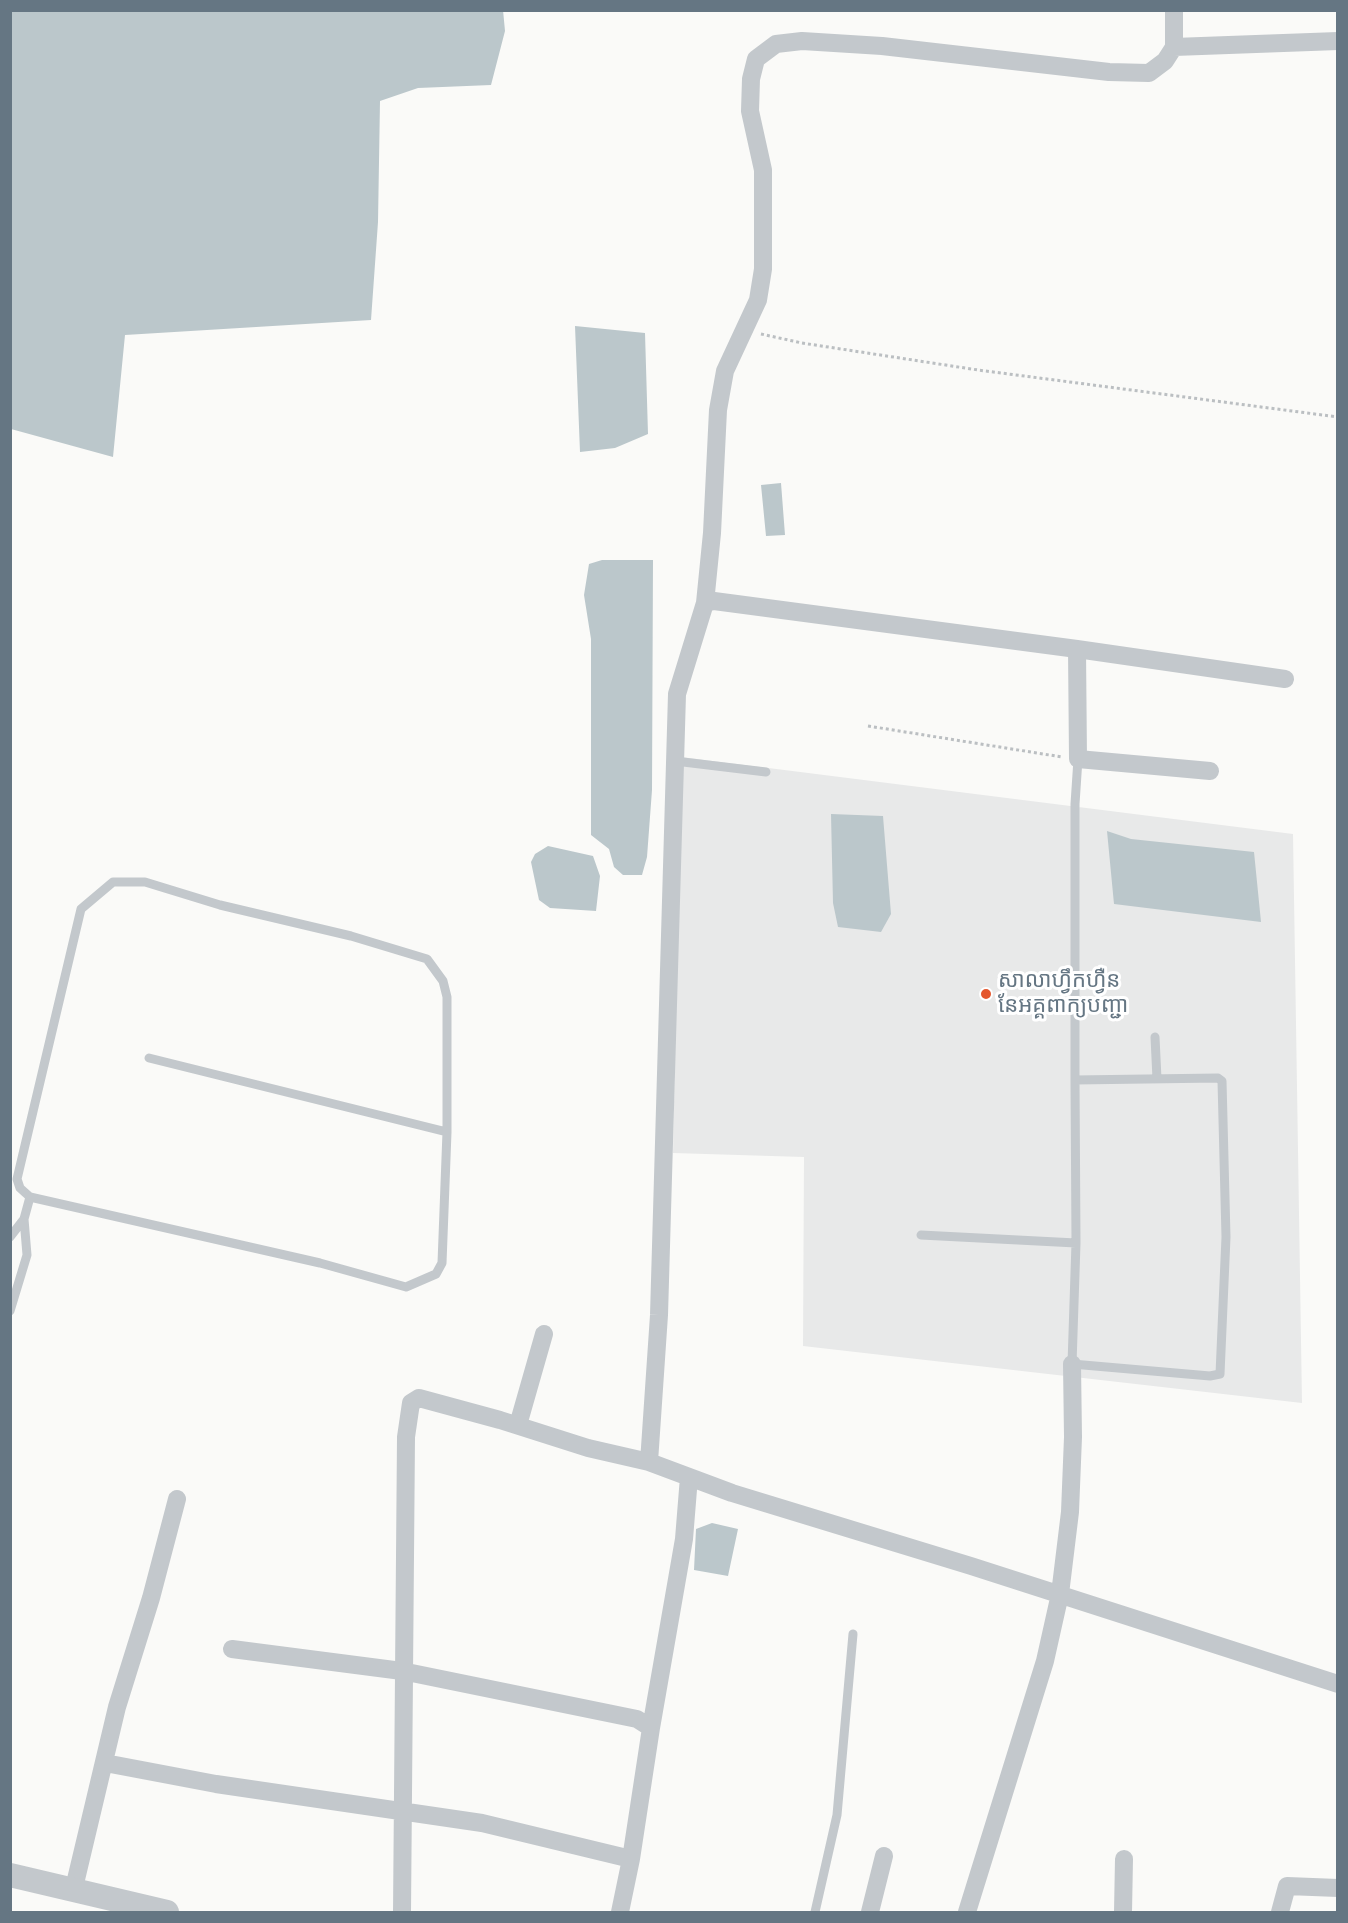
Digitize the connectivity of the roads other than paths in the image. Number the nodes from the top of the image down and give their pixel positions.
1 (1174, 10) edge
2 (1338, 41) edge
3 (1174, 47) junction
4 (705, 603) junction
5 (1077, 649) junction
6 (1285, 679) dead end
7 (1078, 759) junction
8 (675, 761) junction
9 (1210, 771) dead end
10 (766, 772) dead end
11 (1155, 1037) dead end
12 (149, 1058) dead end
13 (1157, 1079) junction
14 (1075, 1080) junction
15 (447, 1132) junction
16 (30, 1197) junction
17 (24, 1219) junction
18 (921, 1235) dead end
19 (10, 1237) edge
20 (1076, 1243) junction
21 (10, 1311) edge
22 (544, 1334) dead end
23 (1072, 1365) junction
24 (518, 1425) junction
25 (649, 1462) junction
26 (688, 1477) junction
27 (177, 1499) dead end
28 (1060, 1594) junction
29 (853, 1634) dead end
30 (232, 1649) dead end
31 (402, 1671) junction
32 (1338, 1684) edge
33 (651, 1728) junction
34 (105, 1762) junction
35 (400, 1811) junction
36 (884, 1856) dead end
37 (632, 1859) junction
38 (1124, 1859) dead end
39 (10, 1875) edge
40 (1338, 1888) edge
41 (73, 1892) junction
42 (167, 1912) edge
43 (402, 1912) edge
44 (620, 1912) edge
45 (815, 1912) edge
46 (870, 1912) edge
47 (967, 1912) edge
48 (1123, 1912) edge
49 (1281, 1912) edge

1 - 3 street
2 - 3 street
3 - 4 street
4 - 5 street
4 - 8 street
5 - 6 street
5 - 7 street
7 - 9 street
7 - 14 lane
8 - 10 lane
8 - 25 street
11 - 13 lane
12 - 15 lane
13 - 14 lane
13 - 23 lane
14 - 20 lane
15 - 16 lane
15 - 16 lane
16 - 17 lane
17 - 19 lane
17 - 21 lane
18 - 20 lane
20 - 23 lane
22 - 24 street
23 - 28 street
24 - 25 street
24 - 31 street
25 - 26 street
26 - 28 street
26 - 33 street
27 - 34 street
28 - 32 street
28 - 47 street
29 - 45 lane
30 - 31 street
31 - 33 street
31 - 35 street
33 - 37 street
34 - 35 street
34 - 41 street
35 - 37 street
35 - 43 street
36 - 46 street
37 - 44 street
38 - 48 street
39 - 41 street
40 - 49 street
41 - 42 street

